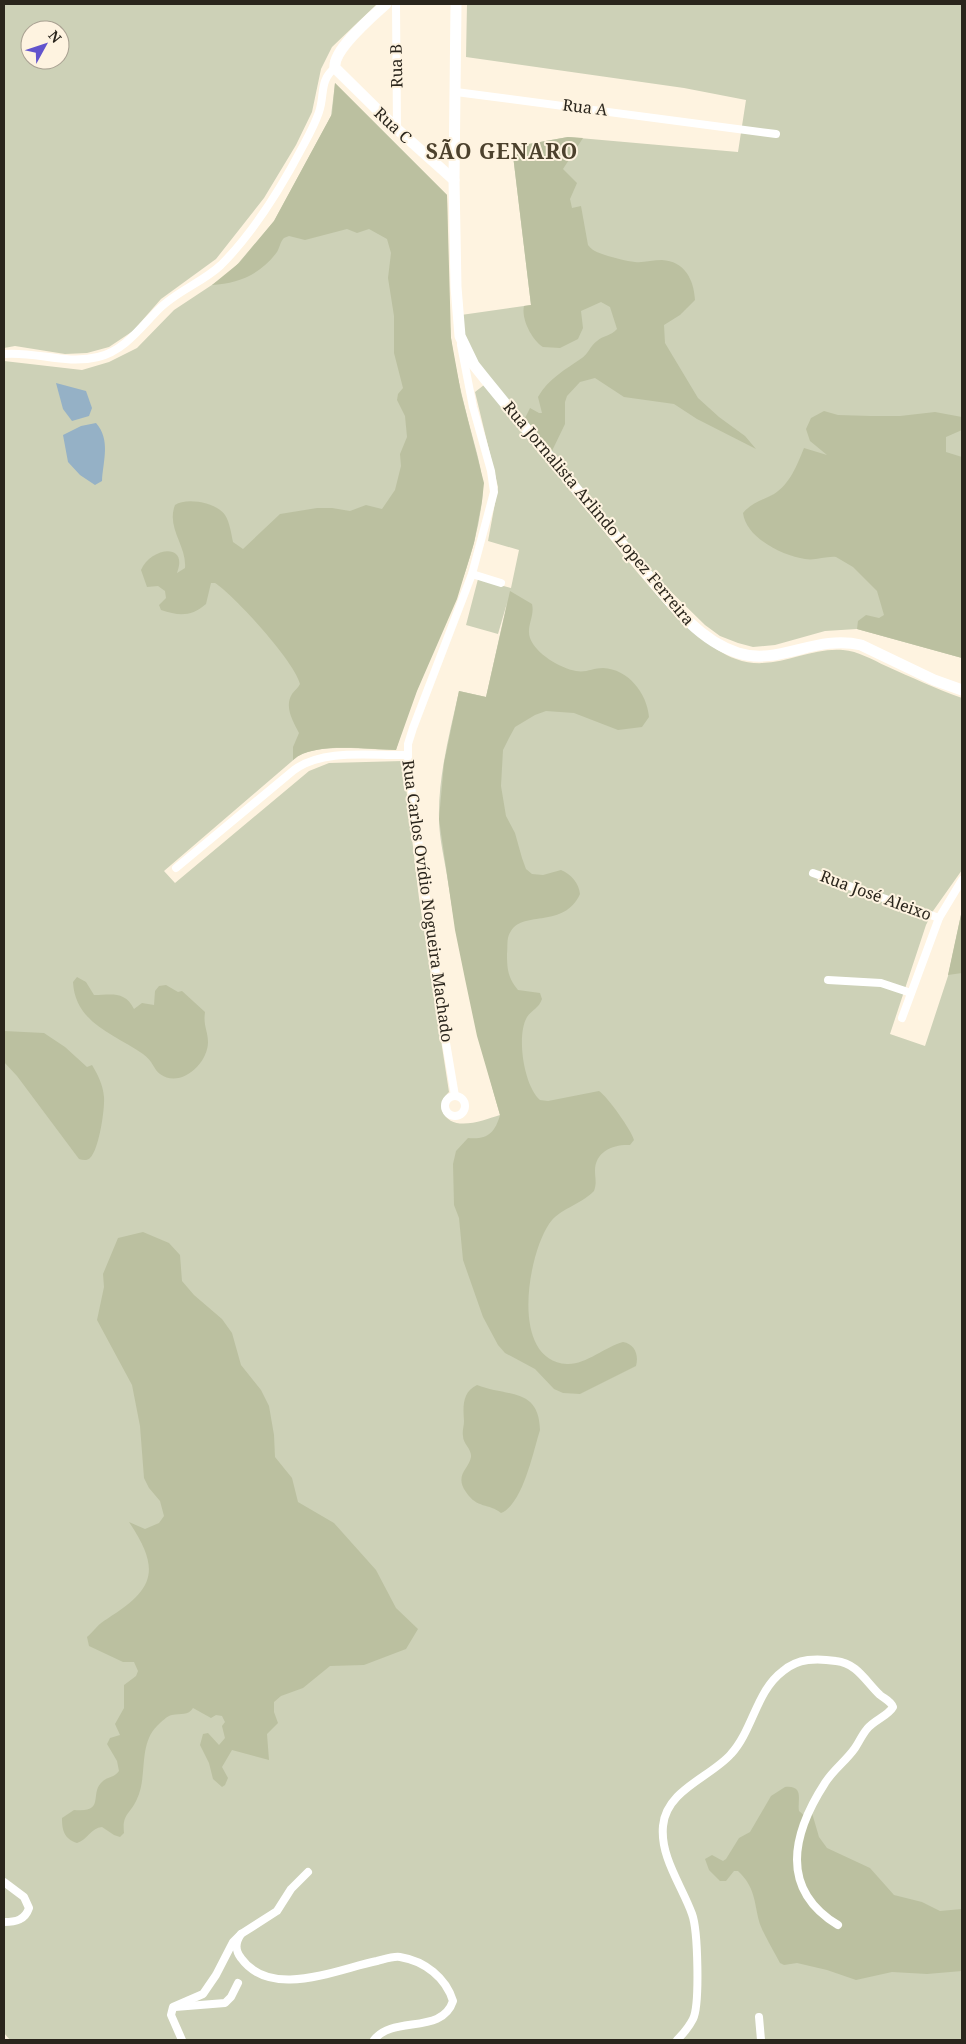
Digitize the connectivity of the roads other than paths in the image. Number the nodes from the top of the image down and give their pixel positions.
1 (386, 4) edge
2 (396, 4) edge
3 (456, 4) edge
4 (335, 68) junction
5 (456, 92) junction
6 (397, 129) junction
7 (776, 134) dead end
8 (454, 180) junction
9 (460, 336) junction
10 (4, 354) edge
11 (472, 574) junction
12 (501, 583) dead end
13 (962, 690) edge
14 (408, 755) junction
15 (176, 868) dead end
16 (813, 873) dead end
17 (962, 880) edge
18 (939, 918) junction
19 (828, 980) dead end
20 (911, 993) junction
21 (902, 1018) dead end
22 (455, 1096) dead end
23 (308, 1872) dead end
24 (4, 1882) edge
25 (4, 1922) edge
26 (838, 1925) dead end
27 (241, 1934) junction
28 (238, 1983) dead end
29 (174, 2007) junction
30 (758, 2017) dead end
31 (182, 2040) edge
32 (374, 2040) edge
33 (677, 2040) edge
34 (761, 2040) edge

1 - 4 street
2 - 6 street, Rua B
3 - 5 street, Rua Carlos Ovídio Nogueira Machado
4 - 6 street, Rua C
4 - 10 street
5 - 7 street, Rua A
5 - 8 street, Rua Carlos Ovídio Nogueira Machado
6 - 8 street, Rua C
8 - 9 street, Rua Carlos Ovídio Nogueira Machado
9 - 11 street, Rua Carlos Ovídio Nogueira Machado
9 - 13 street, Rua Jornalista Arlindo Lopez Ferreira
11 - 12 street
11 - 14 street, Rua Carlos Ovídio Nogueira Machado
14 - 15 street
14 - 22 street, Rua Carlos Ovídio Nogueira Machado
16 - 18 street, Rua José Aleixo
17 - 18 street
18 - 20 street
19 - 20 street
20 - 21 street
23 - 27 street
24 - 25 street
26 - 33 street
27 - 29 street
27 - 32 street
28 - 29 street
29 - 31 street
30 - 34 street

